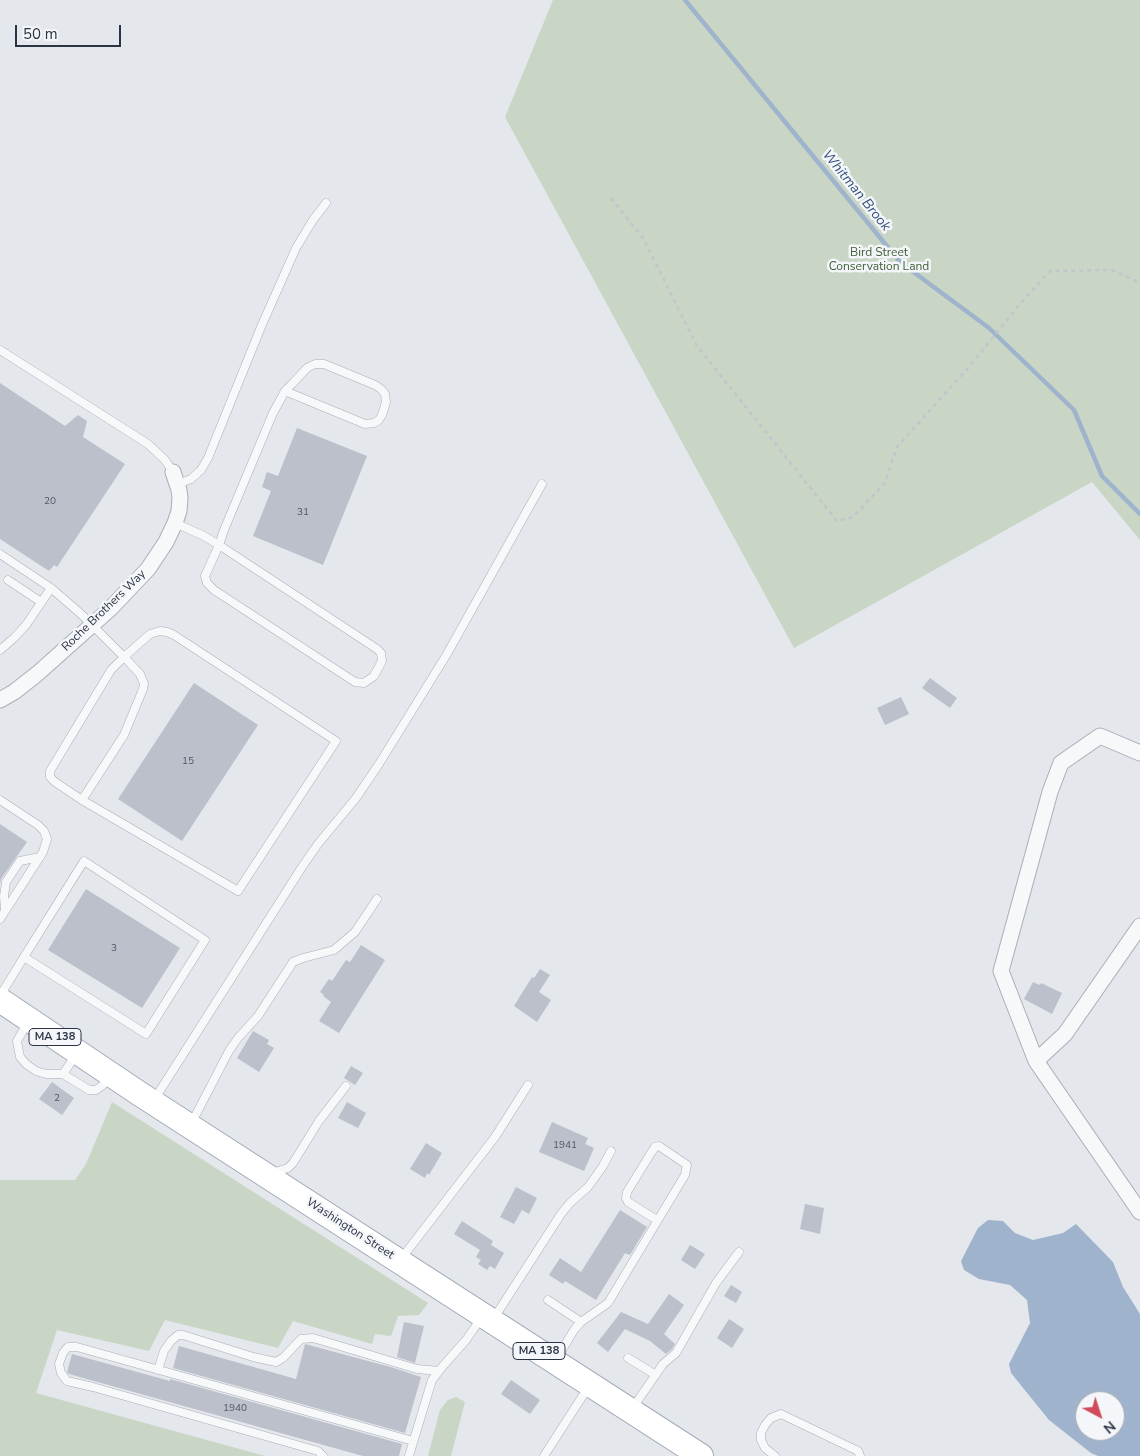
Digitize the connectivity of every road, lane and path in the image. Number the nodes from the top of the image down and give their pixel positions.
1 (611, 198) dead end
2 (326, 203) dead end
3 (1140, 283) edge
4 (0, 350) edge
5 (285, 391) junction
6 (175, 478) junction
7 (542, 484) dead end
8 (175, 523) junction
9 (219, 545) junction
10 (0, 554) edge
11 (8, 580) dead end
12 (51, 588) junction
13 (42, 602) junction
14 (92, 625) junction
15 (0, 650) edge
16 (124, 657) junction
17 (0, 700) edge
18 (1140, 753) edge
19 (82, 800) junction
20 (0, 801) edge
21 (40, 857) junction
22 (377, 898) dead end
23 (5, 911) junction
24 (0, 919) edge
25 (1140, 926) edge
26 (24, 957) junction
27 (0, 996) edge
28 (0, 1000) edge
29 (29, 1020) junction
30 (78, 1052) junction
31 (1036, 1061) junction
32 (63, 1074) junction
33 (110, 1074) junction
34 (528, 1085) dead end
35 (346, 1086) dead end
36 (154, 1101) junction
37 (191, 1125) junction
38 (611, 1151) dead end
39 (268, 1175) junction
40 (1140, 1212) edge
41 (658, 1220) junction
42 (739, 1252) dead end
43 (400, 1261) junction
44 (548, 1300) dead end
45 (488, 1318) junction
46 (581, 1322) junction
47 (628, 1358) dead end
48 (555, 1362) junction
49 (158, 1370) junction
50 (439, 1371) junction
51 (656, 1375) junction
52 (590, 1384) junction
53 (631, 1411) junction
54 (413, 1441) junction
55 (323, 1456) edge
56 (409, 1456) edge
57 (544, 1456) edge
58 (700, 1456) edge
59 (776, 1456) edge
60 (860, 1456) edge

1 - 3 path
2 - 6 lane
4 - 6 lane
5 - 5 lane
5 - 9 lane
6 - 8 street, Roche Brothers Way
7 - 36 lane
8 - 9 lane
8 - 14 street, Roche Brothers Way
9 - 9 lane
10 - 12 lane
11 - 13 lane
12 - 13 lane
12 - 14 lane
13 - 15 lane
14 - 16 lane
14 - 17 street, Roche Brothers Way
16 - 19 lane
16 - 19 lane
16 - 19 lane
18 - 31 street
20 - 21 lane
21 - 23 lane
21 - 23 lane
22 - 37 lane
23 - 24 lane
25 - 31 street
26 - 26 lane
26 - 27 lane
28 - 29 main road, Washington Street / MA 138
29 - 30 main road, Washington Street / MA 138
29 - 32 lane
30 - 32 lane
30 - 33 main road, Washington Street / MA 138
31 - 40 street
32 - 33 lane
33 - 36 main road, Washington Street / MA 138
34 - 43 lane
35 - 39 lane
36 - 37 main road, Washington Street / MA 138
37 - 39 main road, Washington Street / MA 138
38 - 45 lane
39 - 43 main road, Washington Street / MA 138
41 - 41 lane
41 - 46 lane
42 - 51 lane
43 - 45 main road, Washington Street / MA 138
44 - 46 lane
45 - 48 main road, Washington Street / MA 138
45 - 50 lane
46 - 48 lane
47 - 51 lane
48 - 52 main road, Washington Street / MA 138
49 - 50 lane
49 - 54 lane
49 - 55 lane
50 - 54 lane
51 - 53 lane
52 - 53 main road, Washington Street / MA 138
52 - 57 lane
53 - 58 main road, Washington Street / MA 138
54 - 56 lane
59 - 60 lane

